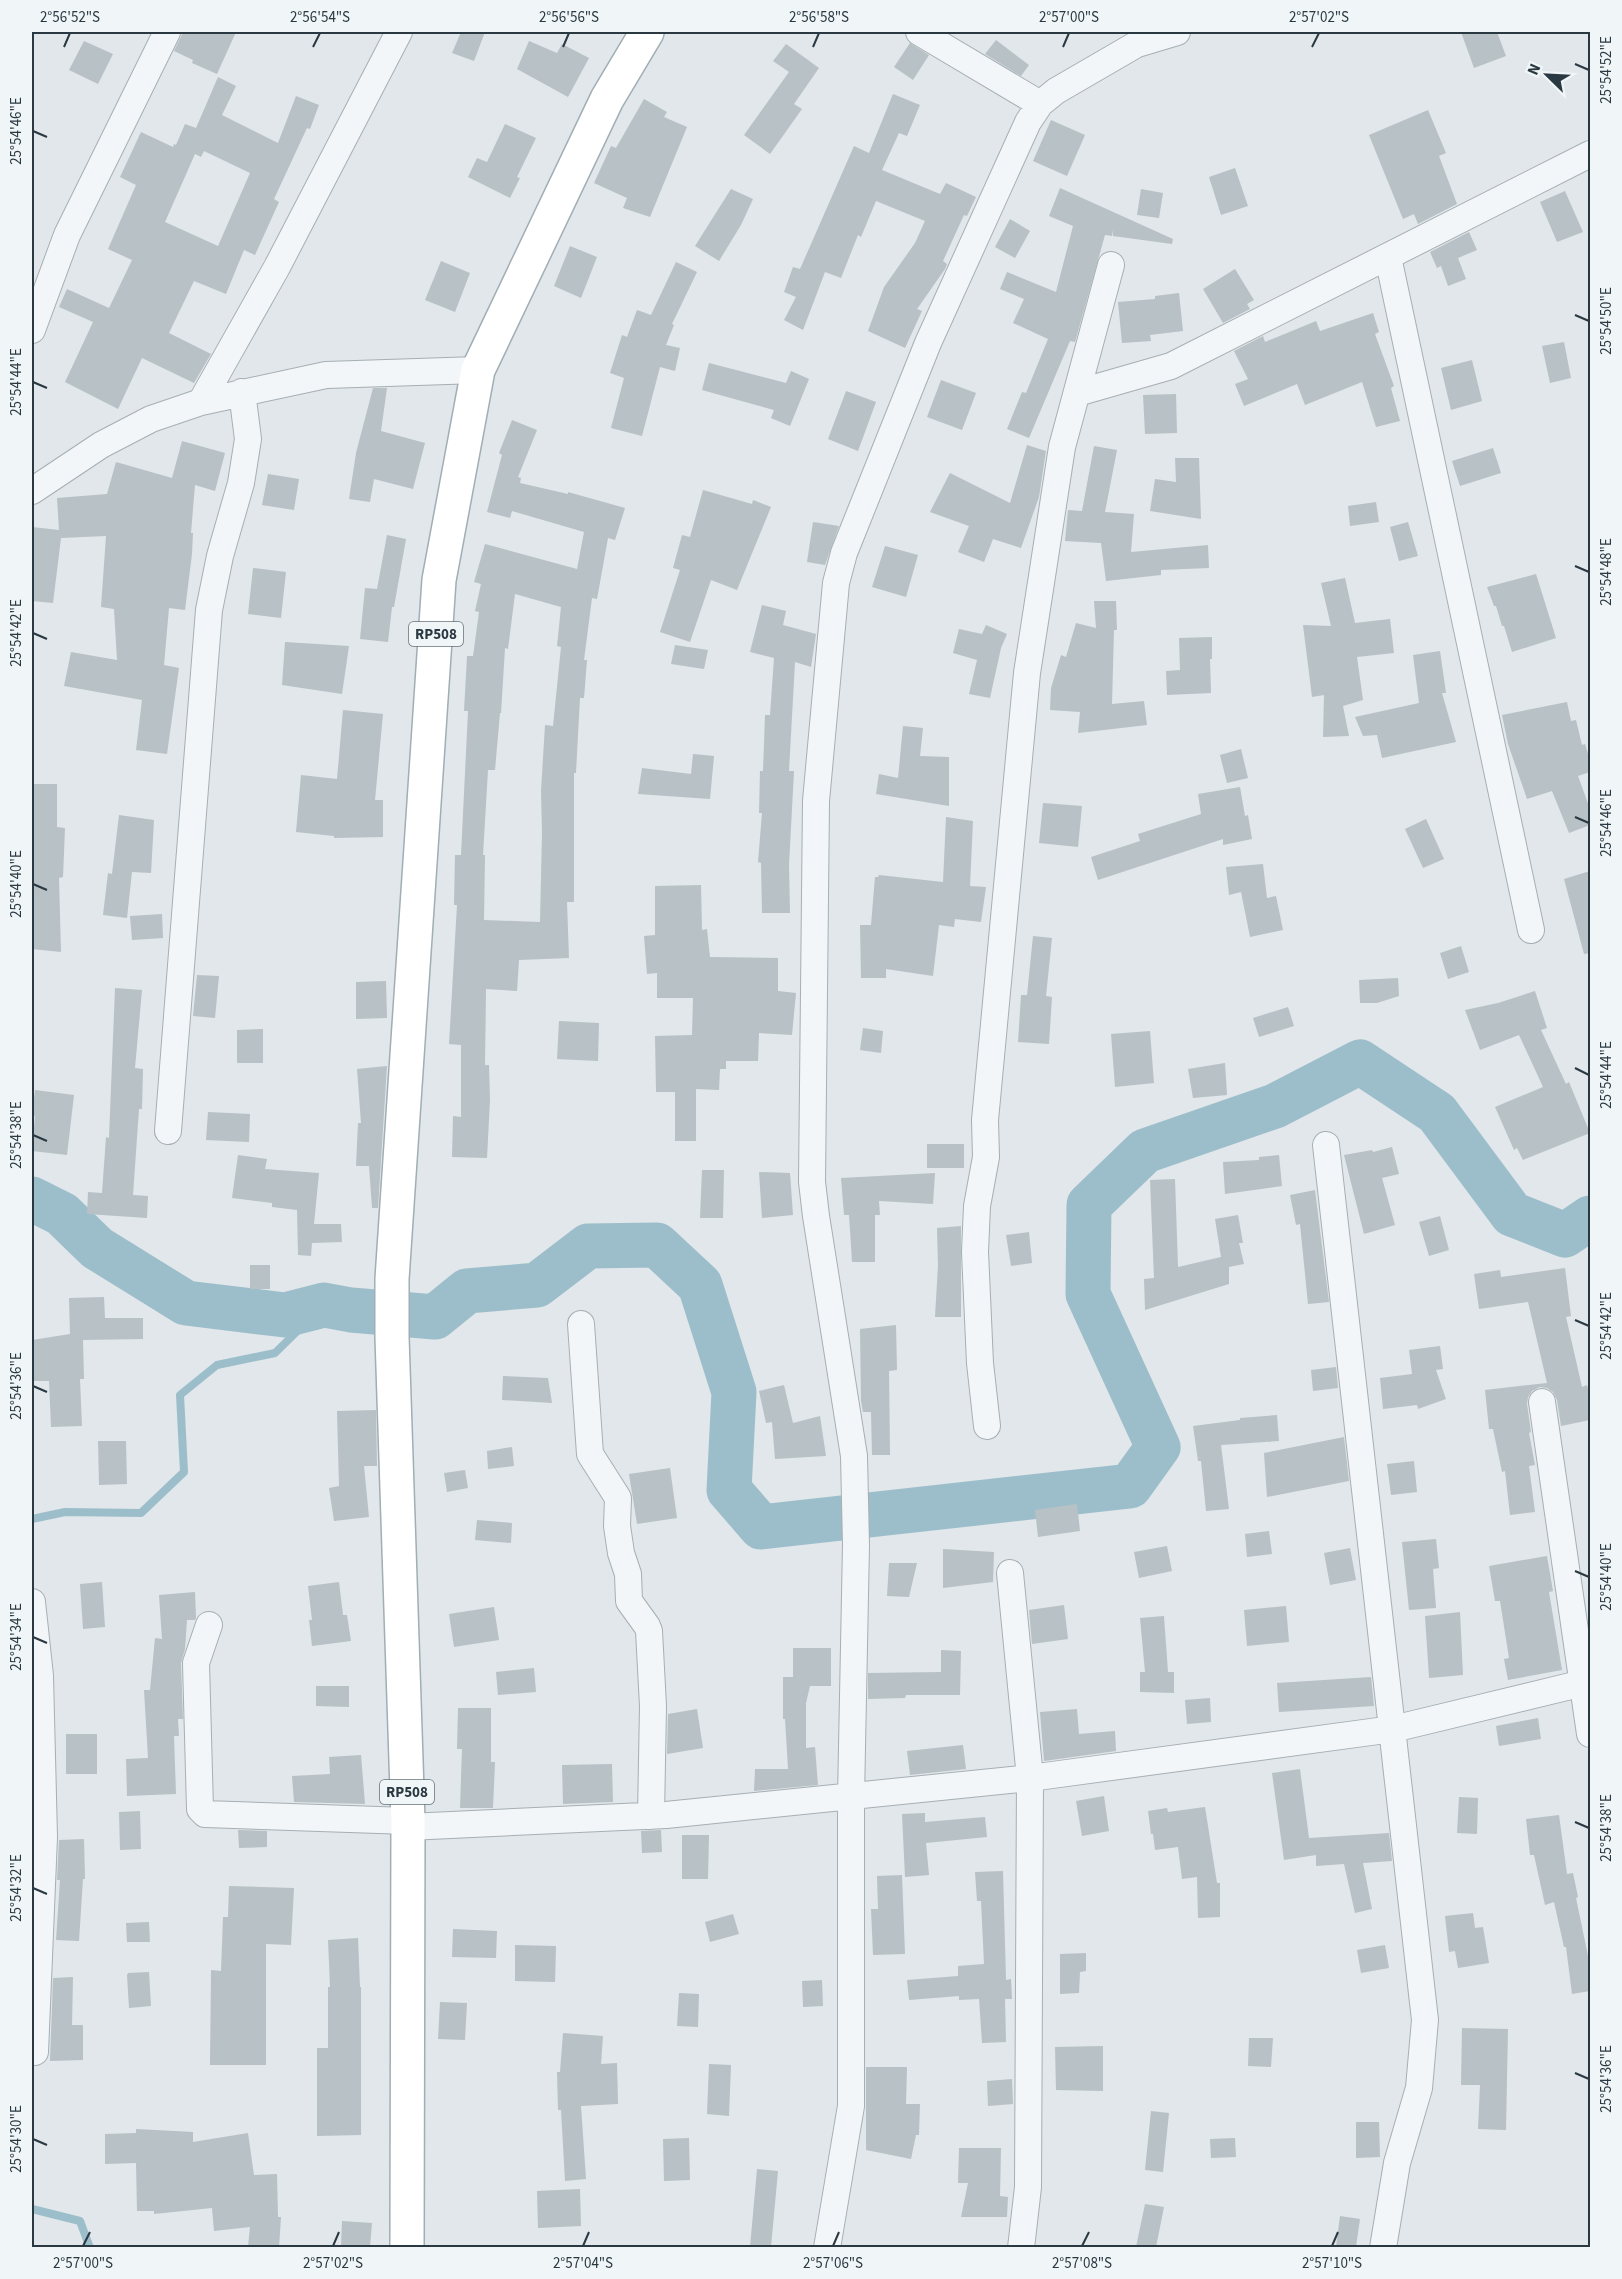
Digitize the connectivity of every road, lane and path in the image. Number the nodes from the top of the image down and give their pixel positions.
1 (167, 32) edge
2 (399, 32) edge
3 (647, 32) edge
4 (919, 32) edge
5 (1177, 32) edge
6 (1040, 104) junction
7 (1590, 154) edge
8 (1388, 256) junction
9 (1111, 265) dead end
10 (32, 330) edge
11 (478, 370) junction
12 (242, 392) junction
13 (1077, 393) junction
14 (201, 402) junction
15 (32, 490) edge
16 (1531, 930) dead end
17 (168, 1131) dead end
18 (1326, 1145) dead end
19 (581, 1324) dead end
20 (1542, 1402) dead end
21 (987, 1426) dead end
22 (1010, 1573) dead end
23 (32, 1602) edge
24 (209, 1625) dead end
25 (1585, 1674) edge
26 (1393, 1729) junction
27 (1590, 1734) edge
28 (1030, 1778) junction
29 (851, 1798) junction
30 (651, 1816) junction
31 (408, 1824) junction
32 (34, 2052) dead end
33 (407, 2247) edge
34 (827, 2247) edge
35 (1021, 2247) edge
36 (1383, 2247) edge

1 - 10 street
2 - 14 street
3 - 11 main road, RP508
4 - 6 street
5 - 6 street
6 - 29 street
7 - 8 street
8 - 13 street
8 - 16 street
9 - 13 street
11 - 12 street
11 - 31 main road, RP508
12 - 14 street
12 - 17 street
13 - 21 street
14 - 15 street
18 - 26 street
19 - 30 street
20 - 25 street
22 - 28 street
23 - 32 street
24 - 31 street
25 - 26 street
25 - 27 street
26 - 28 street
26 - 36 street
28 - 29 street
28 - 35 street
29 - 30 street
29 - 34 street
30 - 31 street
31 - 33 main road, RP508

